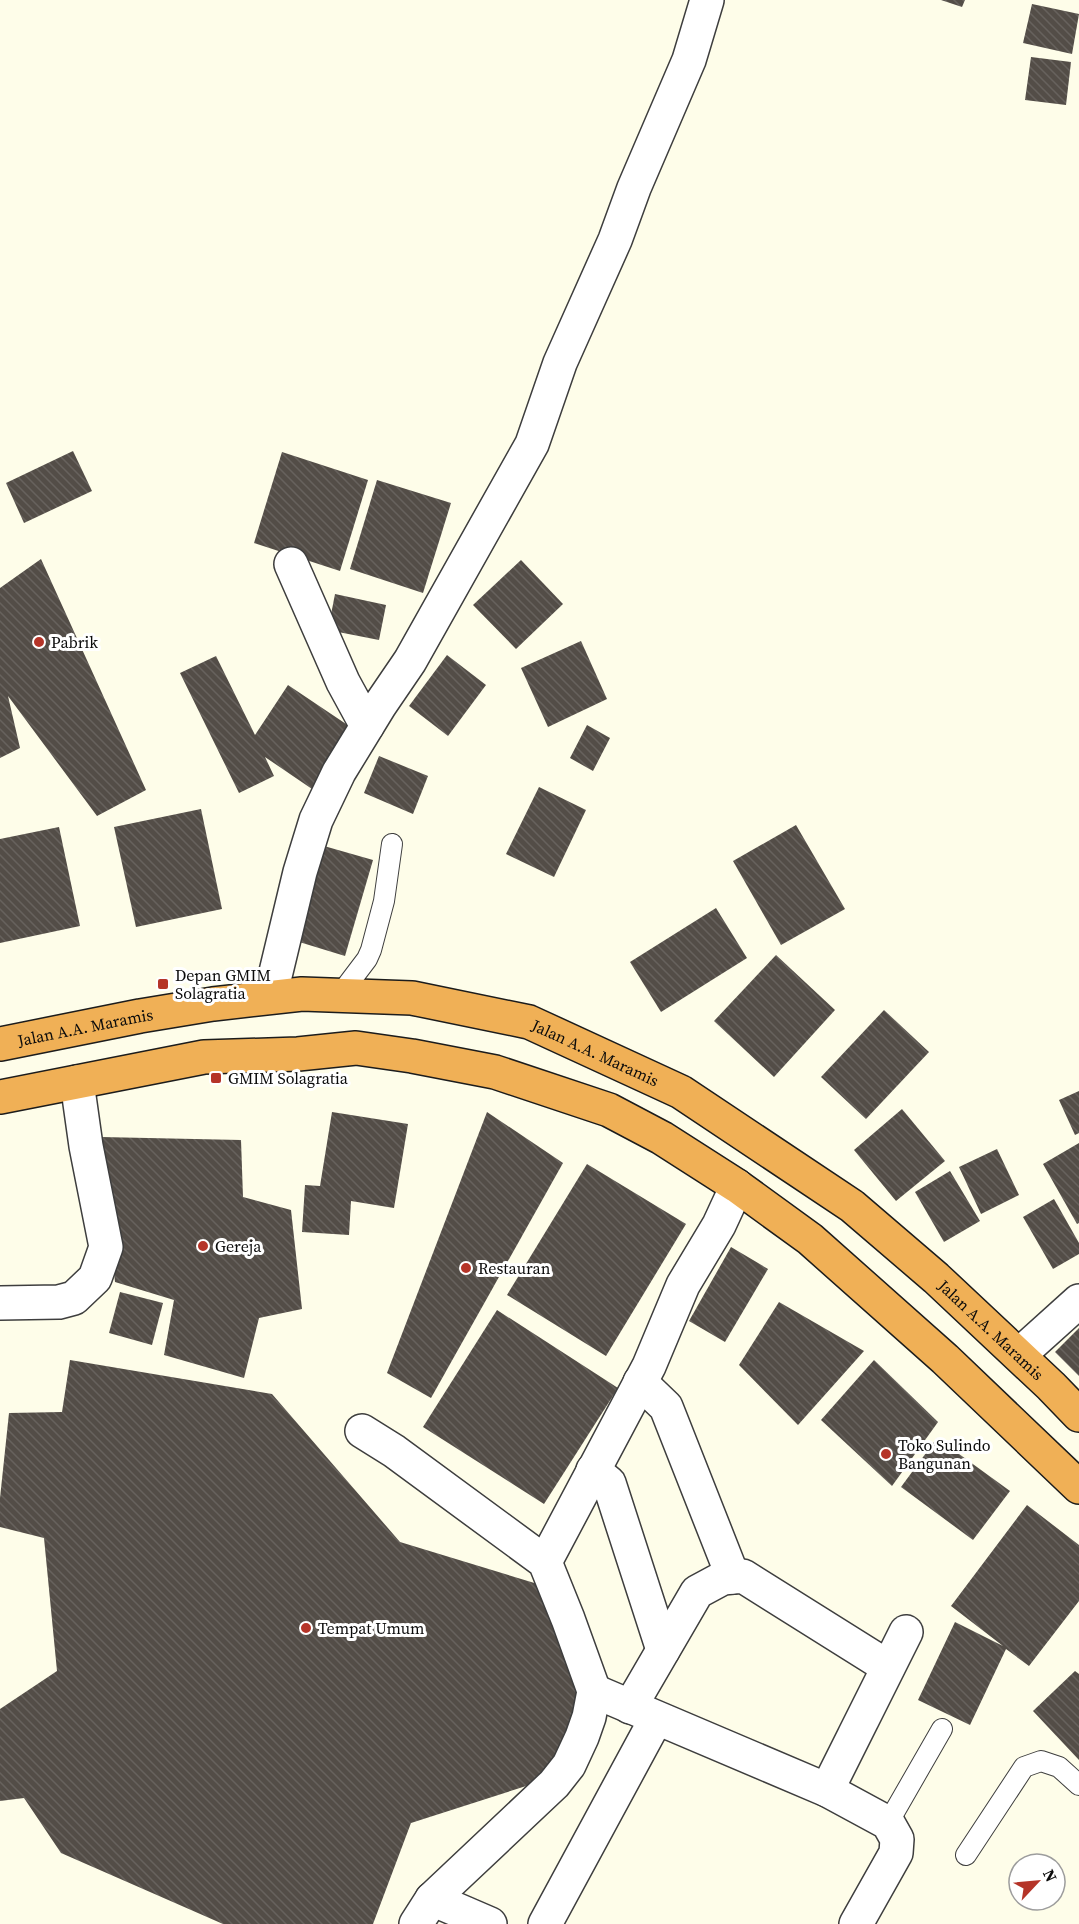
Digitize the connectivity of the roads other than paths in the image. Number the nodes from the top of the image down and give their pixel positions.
1 (707, 0) edge
2 (291, 564) dead end
3 (367, 726) junction
4 (392, 844) dead end
5 (339, 996) junction
6 (270, 997) junction
7 (0, 1044) edge
8 (77, 1082) junction
9 (0, 1097) edge
10 (737, 1186) junction
11 (1079, 1301) edge
12 (0, 1303) edge
13 (1019, 1355) junction
14 (640, 1382) junction
15 (1079, 1415) edge
16 (362, 1431) dead end
17 (593, 1470) junction
18 (1079, 1487) edge
19 (545, 1563) junction
20 (733, 1577) junction
21 (906, 1632) dead end
22 (663, 1650) junction
23 (888, 1667) junction
24 (594, 1691) junction
25 (643, 1713) junction
26 (942, 1729) dead end
27 (1079, 1785) edge
28 (827, 1790) junction
29 (888, 1823) junction
30 (966, 1855) dead end
31 (424, 1912) edge
32 (489, 1924) edge
33 (545, 1924) edge
34 (856, 1924) edge

1 - 3 street
2 - 3 street
3 - 6 street
4 - 5 lane
5 - 6 highway, Jalan A.A. Maramis
5 - 13 highway, Jalan A.A. Maramis
6 - 7 highway, Jalan A.A. Maramis
8 - 9 highway
8 - 10 highway
8 - 12 street
10 - 14 street
10 - 18 highway
11 - 13 street
13 - 15 highway, Jalan A.A. Maramis
14 - 17 street
14 - 20 street
16 - 19 street
17 - 19 street
17 - 22 street
19 - 24 street
20 - 22 street
20 - 23 street
21 - 23 street
22 - 25 street
23 - 28 street
24 - 25 street
24 - 31 street
25 - 28 street
25 - 33 street
26 - 29 lane
27 - 30 lane
28 - 29 street
29 - 34 street
31 - 32 street

